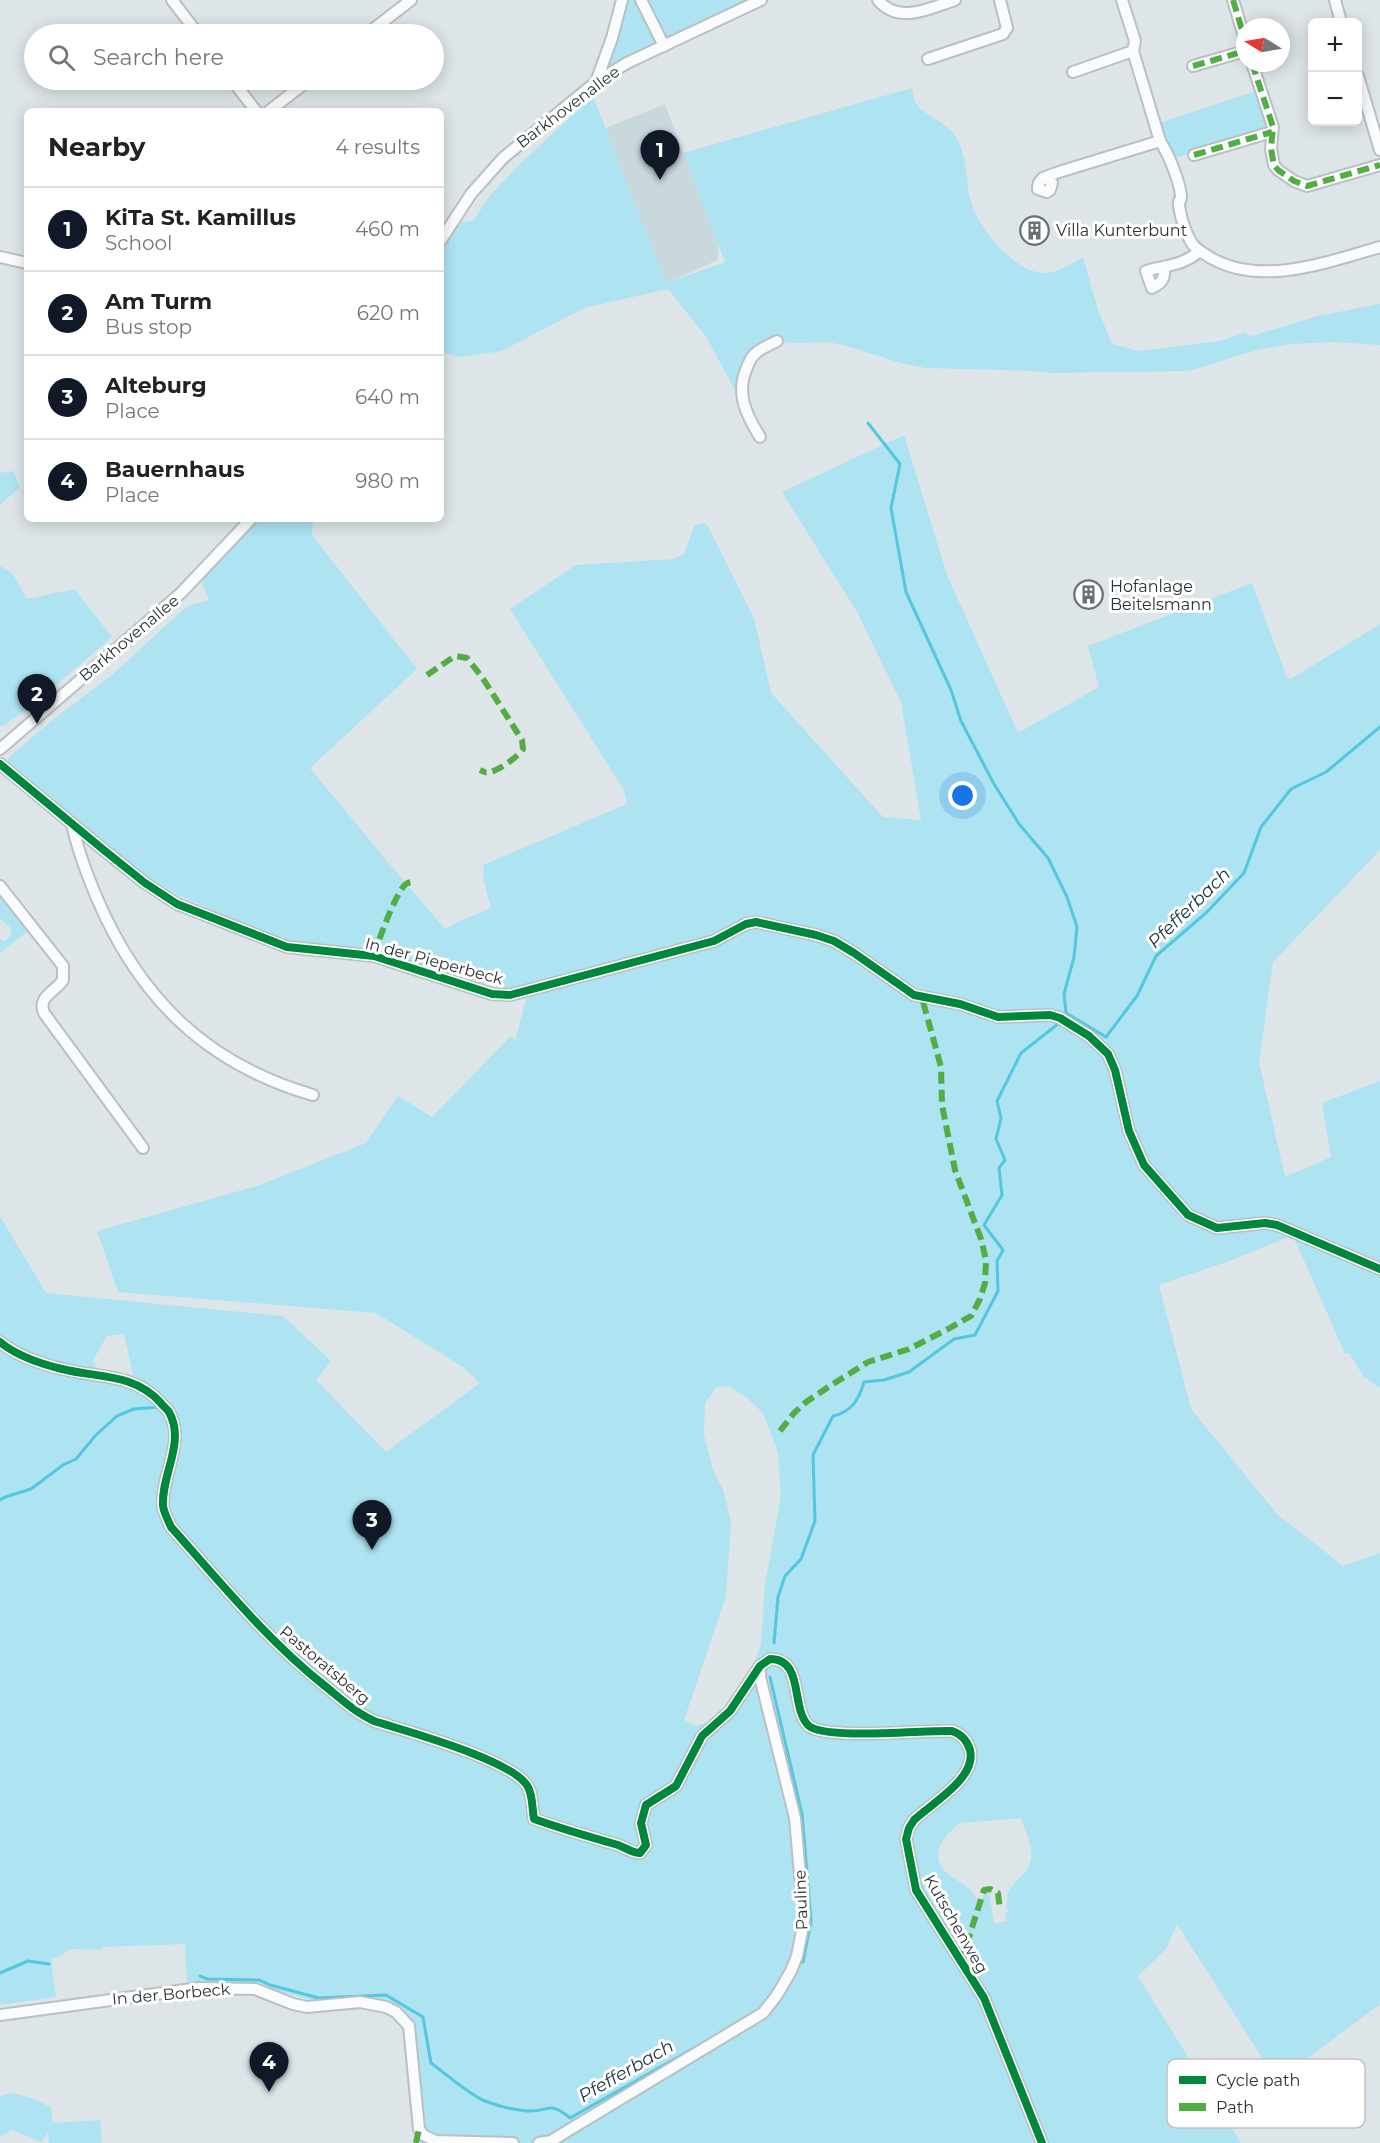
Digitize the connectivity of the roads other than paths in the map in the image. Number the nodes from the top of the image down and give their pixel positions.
1 (172, 0) edge
2 (409, 0) edge
3 (622, 0) edge
4 (642, 0) edge
5 (761, 0) edge
6 (878, 0) edge
7 (956, 0) edge
8 (1000, 0) edge
9 (1122, 0) edge
10 (1233, 0) edge
11 (1335, 0) edge
12 (1238, 18) edge
13 (1340, 18) edge
14 (190, 24) edge
15 (379, 24) edge
16 (664, 46) junction
17 (1133, 51) junction
18 (1236, 54) edge
19 (928, 59) dead end
20 (1193, 66) dead end
21 (1073, 72) dead end
22 (1255, 72) edge
23 (596, 82) junction
24 (1362, 89) edge
25 (240, 90) edge
26 (296, 90) edge
27 (254, 108) edge
28 (273, 108) edge
29 (1272, 132) junction
30 (1160, 141) junction
31 (1380, 150) edge
32 (1194, 154) dead end
33 (1380, 165) edge
34 (1043, 178) dead end
35 (444, 236) edge
36 (1380, 248) edge
37 (1200, 251) junction
38 (0, 257) edge
39 (24, 262) edge
40 (1164, 269) dead end
41 (777, 341) dead end
42 (760, 437) dead end
43 (248, 522) edge
44 (0, 749) edge
45 (0, 764) edge
46 (72, 823) junction
47 (0, 886) edge
48 (313, 1095) dead end
49 (143, 1148) dead end
50 (1380, 1269) edge
51 (0, 1342) edge
52 (760, 1666) junction
53 (0, 2015) edge
54 (513, 2143) edge
55 (539, 2143) edge
56 (1042, 2143) edge

1 - 14 street
2 - 15 street
3 - 23 street
4 - 16 street
5 - 16 street, Barkhovenallee
6 - 7 street
8 - 19 street
9 - 17 street
10 - 12 street
11 - 13 street
16 - 23 street, Barkhovenallee
17 - 21 street
17 - 30 street
18 - 20 street
22 - 29 street
23 - 35 street, Barkhovenallee
24 - 31 street
25 - 27 street
26 - 28 street
29 - 32 street
29 - 33 street
30 - 34 street
30 - 37 street
36 - 37 street
37 - 40 street
38 - 39 street
41 - 42 street
43 - 44 street, Barkhovenallee
45 - 46 street, In der Pieperbeck
46 - 48 street
46 - 50 street, In der Pieperbeck
47 - 49 street
51 - 52 street, Pastoratsberg
52 - 55 street, Pauline
52 - 56 street, Kutschenweg
53 - 54 street, In der Borbeck

